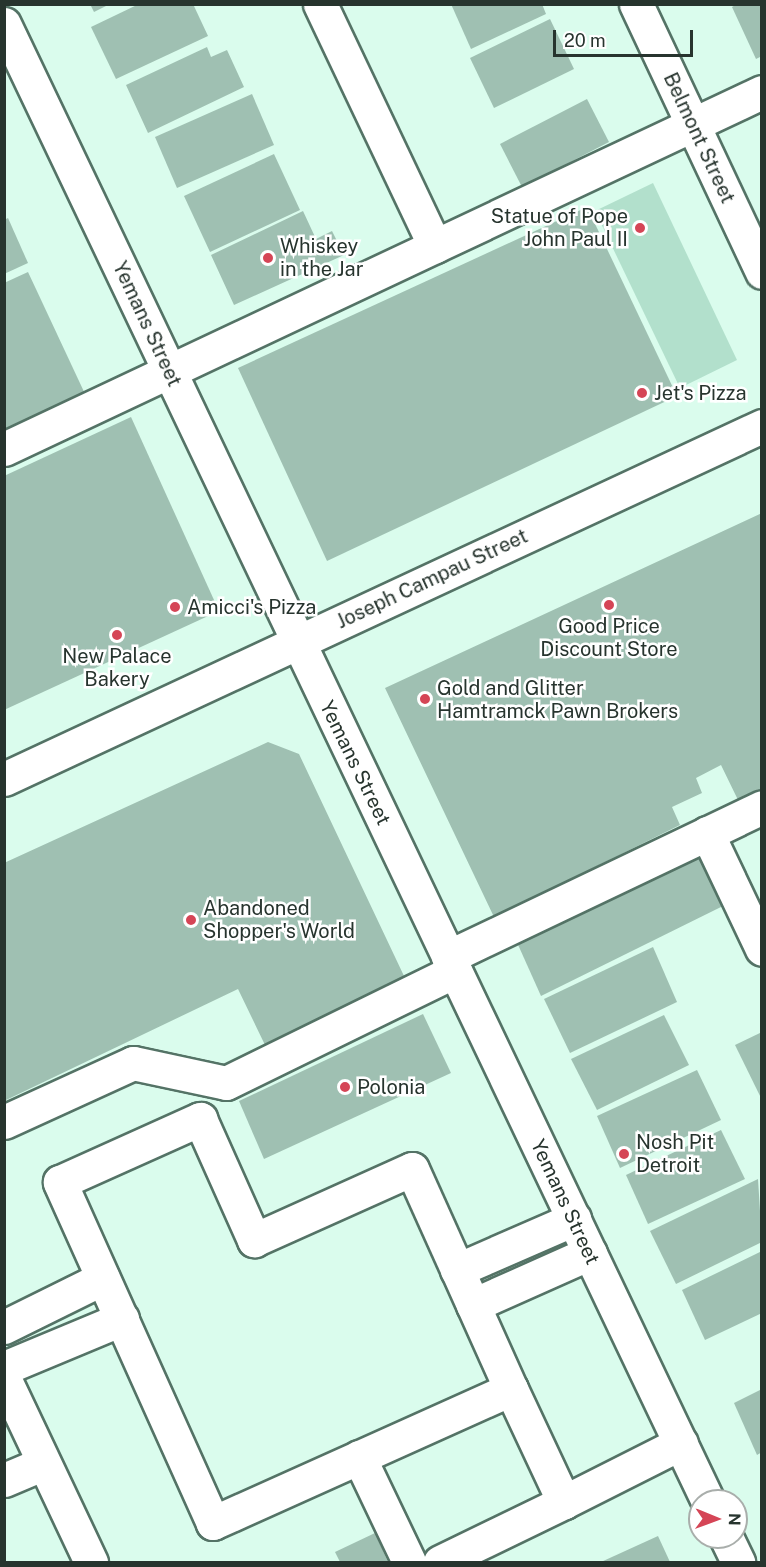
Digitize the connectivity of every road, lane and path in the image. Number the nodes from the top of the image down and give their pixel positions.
1 (320, 4) edge
2 (636, 4) edge
3 (4, 24) edge
4 (762, 92) edge
5 (693, 124) junction
6 (435, 246) junction
7 (762, 272) edge
8 (169, 372) junction
9 (762, 426) edge
10 (4, 448) edge
11 (297, 642) junction
12 (4, 778) edge
13 (762, 807) edge
14 (706, 833) junction
15 (762, 949) edge
16 (451, 964) junction
17 (226, 1083) junction
18 (200, 1119) junction
19 (4, 1122) edge
20 (574, 1219) junction
21 (590, 1253) junction
22 (457, 1270) junction
23 (103, 1278) junction
24 (473, 1305) junction
25 (122, 1319) junction
26 (4, 1327) edge
27 (4, 1368) edge
28 (4, 1378) edge
29 (511, 1389) junction
30 (681, 1443) junction
31 (359, 1457) junction
32 (44, 1463) junction
33 (4, 1480) edge
34 (702, 1489) edge
35 (564, 1502) junction
36 (732, 1549) edge
37 (91, 1563) edge
38 (409, 1563) edge
39 (440, 1563) edge
40 (738, 1563) edge

1 - 6 street
2 - 5 street, Belmont Street
3 - 8 street, Yemans Street
4 - 5 street
5 - 6 street
5 - 7 street, Belmont Street
6 - 8 street
8 - 10 street
8 - 11 street, Yemans Street
9 - 11 street, Joseph Campau Street
11 - 12 street, Joseph Campau Street
11 - 16 street, Yemans Street
13 - 14 street
14 - 15 street
14 - 16 street
16 - 17 street
16 - 20 street, Yemans Street
17 - 18 street
17 - 19 street
18 - 22 street
18 - 23 street
20 - 21 street, Yemans Street
20 - 22 street
21 - 24 street
21 - 30 street, Yemans Street
22 - 24 street
23 - 25 street
23 - 26 street
24 - 29 street
25 - 27 street
25 - 31 street
28 - 32 street
29 - 31 street
29 - 35 street
30 - 34 street, Yemans Street
30 - 35 street
31 - 38 street
32 - 33 street
32 - 37 street
35 - 39 street
36 - 40 street

